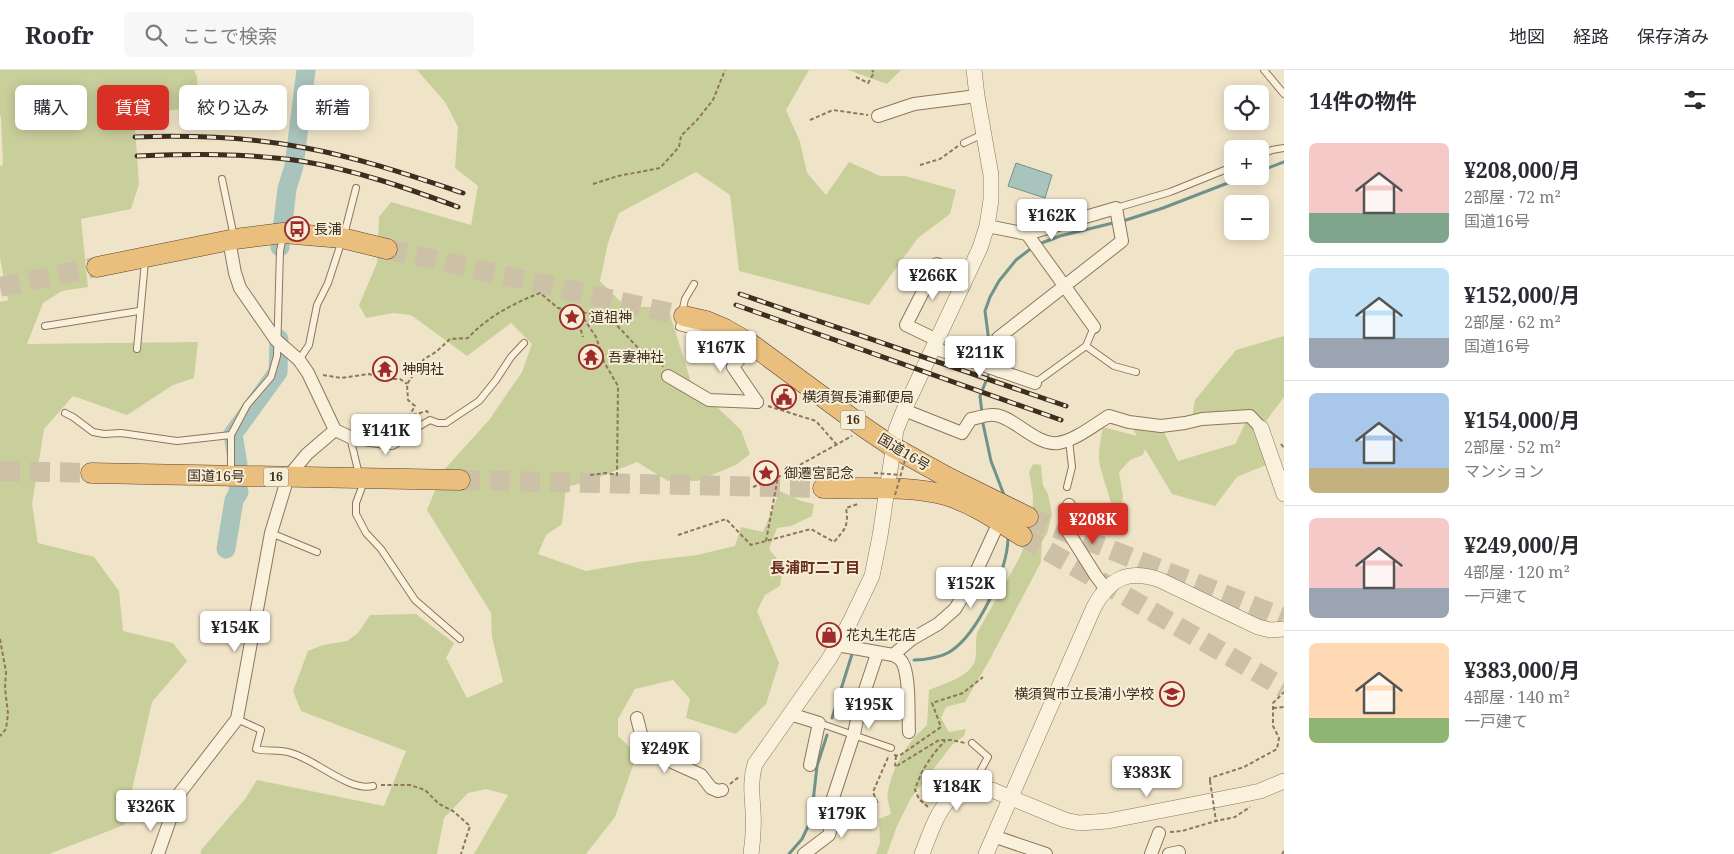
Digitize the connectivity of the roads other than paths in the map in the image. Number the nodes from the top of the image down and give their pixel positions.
1 (974, 70) edge
2 (1264, 70) edge
3 (1284, 94) edge
4 (977, 96) junction
5 (878, 116) road end
6 (984, 134) junction
7 (964, 143) road end
8 (1284, 148) edge
9 (1269, 152) edge
10 (1224, 170) edge
11 (222, 179) dead end
12 (356, 188) dead end
13 (1116, 208) junction
14 (987, 226) junction
15 (283, 233) junction
16 (1027, 234) junction
17 (342, 238) junction
18 (232, 239) junction
19 (387, 249) tunnel mouth
20 (146, 257) junction
21 (97, 267) tunnel mouth
22 (965, 277) junction
23 (694, 284) dead end
24 (1065, 287) junction
25 (139, 311) junction
26 (684, 316) tunnel mouth
27 (45, 326) dead end
28 (1094, 327) joint
29 (276, 340) junction
30 (524, 343) dead end
31 (935, 344) junction
32 (1086, 346) junction
33 (747, 348) junction
34 (136, 349) dead end
35 (299, 360) junction
36 (999, 370) junction
37 (1136, 372) dead end
38 (668, 376) road end
39 (1035, 382) joint
40 (904, 410) junction
41 (64, 413) dead end
42 (1261, 428) joint
43 (335, 430) junction
44 (413, 430) joint
45 (231, 435) junction
46 (350, 437) junction
47 (1069, 440) junction
48 (901, 447) junction
49 (91, 473) tunnel mouth
50 (231, 476) junction
51 (288, 477) junction
52 (361, 479) junction
53 (460, 480) tunnel mouth
54 (1066, 486) dead end
55 (823, 488) tunnel mouth
56 (891, 492) junction
57 (1284, 494) edge
58 (966, 503) junction
59 (1070, 505) dead end
60 (1028, 517) tunnel mouth
61 (999, 522) junction
62 (271, 533) junction
63 (1022, 536) tunnel mouth
64 (317, 552) dead end
65 (1106, 588) junction
66 (1284, 629) edge
67 (460, 639) dead end
68 (837, 645) junction
69 (877, 654) junction
70 (893, 655) junction
71 (790, 714) junction
72 (637, 718) dead end
73 (236, 719) junction
74 (819, 723) junction
75 (909, 732) dead end
76 (854, 734) junction
77 (972, 743) dead end
78 (891, 748) dead end
79 (810, 765) dead end
80 (1284, 781) edge
81 (373, 786) road end
82 (970, 789) junction
83 (722, 790) road end
84 (1011, 797) junction
85 (1159, 833) road end
86 (993, 836) junction
87 (1029, 852) edge
88 (158, 854) edge
89 (751, 854) edge
90 (804, 854) edge
91 (922, 854) edge
92 (986, 854) edge
93 (1046, 854) edge
94 (1151, 854) edge

1 - 4 street
2 - 3 lane
4 - 5 street
4 - 6 street
6 - 7 lane
6 - 14 street
8 - 9 lane
10 - 13 lane
11 - 18 lane
12 - 17 lane
13 - 16 street
13 - 24 street
14 - 16 street
14 - 22 street
15 - 17 highway
15 - 18 highway
15 - 29 lane
16 - 24 street
17 - 19 highway
17 - 35 lane
18 - 20 highway
18 - 29 street
20 - 21 highway
20 - 25 lane
22 - 31 street
22 - 31 street
23 - 33 lane
24 - 28 street
24 - 36 street
25 - 27 lane
25 - 34 lane
26 - 33 highway, 国道16号 / 16
28 - 32 lane
29 - 35 street
29 - 45 lane
30 - 44 lane
31 - 36 street
31 - 40 street
32 - 37 lane
32 - 39 lane
33 - 38 street
33 - 48 highway, 国道16号 / 16
35 - 43 street
36 - 39 street
40 - 47 street
40 - 48 street
41 - 45 lane
42 - 47 street
42 - 57 street
43 - 46 street
43 - 51 street
44 - 46 street
45 - 50 lane
46 - 52 lane
47 - 54 lane
48 - 56 street
48 - 58 highway
48 - 60 highway, 国道16号 / 16
49 - 50 highway, 国道16号 / 16
50 - 51 highway, 国道16号 / 16
51 - 52 highway, 国道16号 / 16
51 - 62 street
52 - 53 highway, 国道16号 / 16
52 - 67 lane
55 - 56 highway, 国道16号
56 - 58 highway, 国道16号
56 - 68 street
58 - 61 highway, 国道16号
59 - 65 street
61 - 63 highway, 国道16号
61 - 70 street
62 - 64 lane
62 - 73 street
65 - 66 street
65 - 84 street
68 - 69 street
68 - 71 street
69 - 70 street
69 - 76 street
70 - 75 street
71 - 74 street
71 - 89 street
72 - 83 street
73 - 81 lane
73 - 88 street
74 - 76 lane
74 - 79 street
76 - 78 lane
76 - 90 street
77 - 82 lane
80 - 84 street
82 - 84 street
82 - 91 street
84 - 86 street
85 - 94 street
86 - 87 street
86 - 92 street
87 - 93 street

